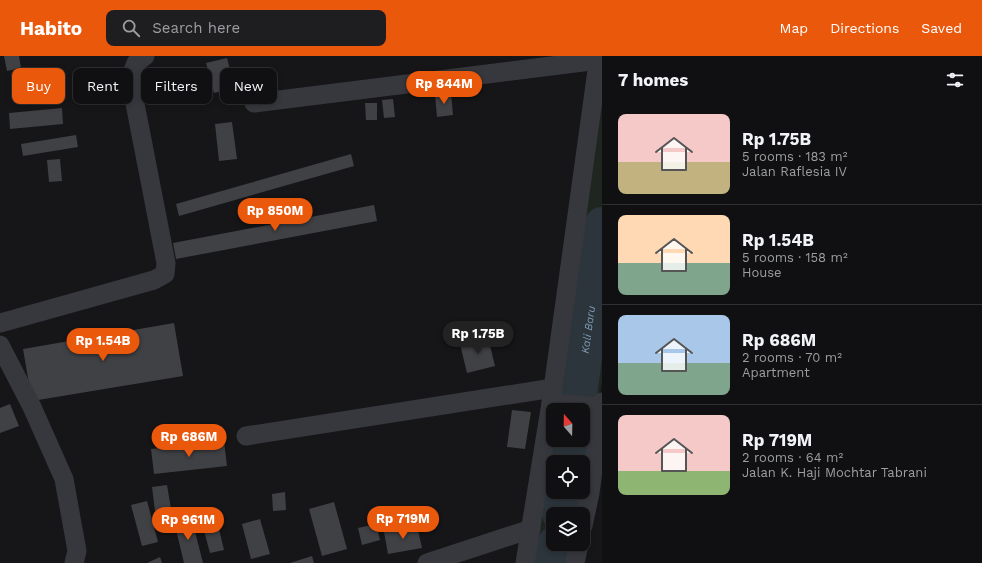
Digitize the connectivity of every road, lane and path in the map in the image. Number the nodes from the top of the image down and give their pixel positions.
1 (145, 56) edge
2 (599, 68) edge
3 (277, 101) edge
4 (0, 323) edge
5 (0, 345) edge
6 (554, 398) junction
7 (599, 406) edge
8 (246, 436) dead end
9 (596, 492) edge
10 (590, 508) edge
11 (531, 529) junction
12 (578, 551) edge
13 (74, 563) edge
14 (427, 563) edge
15 (525, 563) edge
16 (575, 563) edge

1 - 4 street
2 - 3 street
2 - 6 street
5 - 13 street
6 - 7 street
6 - 8 street
6 - 11 street
7 - 9 street
9 - 10 street
11 - 14 street
11 - 15 street
12 - 16 street

